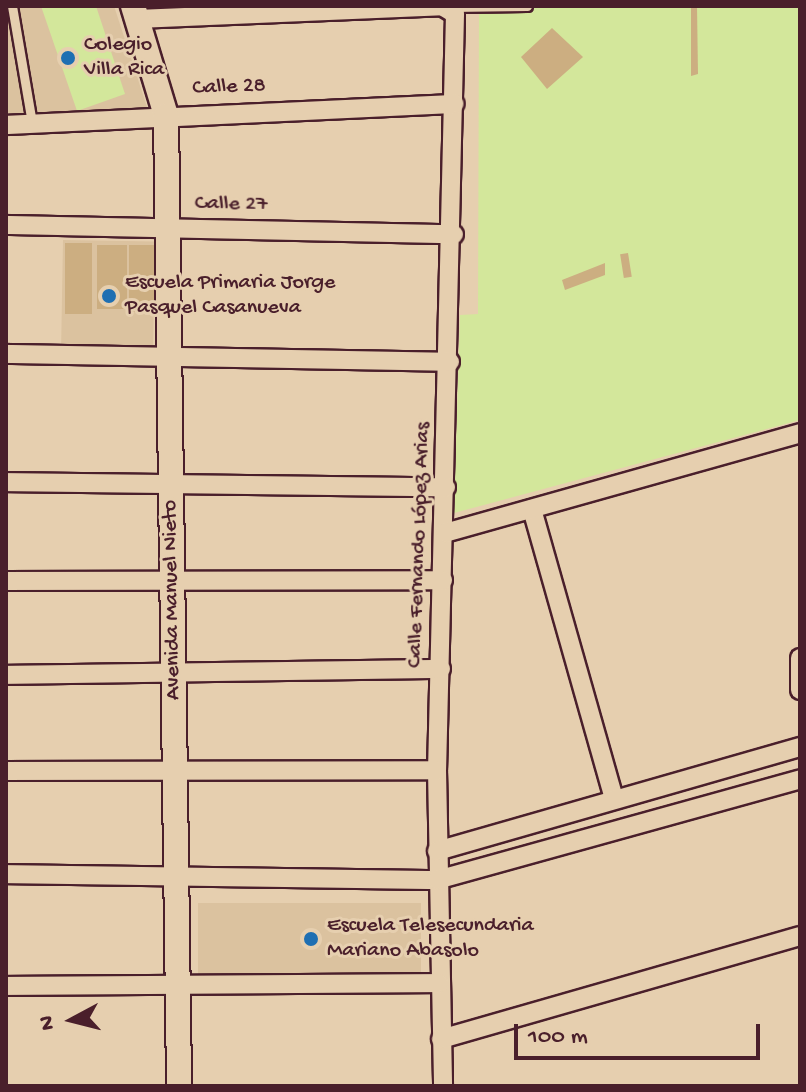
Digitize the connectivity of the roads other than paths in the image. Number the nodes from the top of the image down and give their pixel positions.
1 (12, 6) edge
2 (527, 6) edge
3 (450, 7) edge
4 (135, 13) edge
5 (455, 104) junction
6 (166, 115) junction
7 (32, 123) junction
8 (6, 125) edge
9 (6, 225) edge
10 (168, 228) junction
11 (454, 234) junction
12 (6, 354) edge
13 (169, 357) junction
14 (450, 362) junction
15 (800, 433) edge
16 (171, 481) junction
17 (6, 482) edge
18 (446, 487) junction
19 (532, 509) junction
20 (445, 533) junction
21 (443, 580) junction
22 (6, 581) edge
23 (172, 581) junction
24 (800, 658) edge
25 (441, 669) junction
26 (173, 673) junction
27 (6, 675) edge
28 (800, 690) edge
29 (800, 747) edge
30 (437, 770) junction
31 (6, 771) edge
32 (175, 771) junction
33 (800, 779) edge
34 (614, 799) junction
35 (437, 851) junction
36 (6, 874) edge
37 (176, 876) junction
38 (437, 880) junction
39 (800, 936) edge
40 (439, 983) junction
41 (177, 984) junction
42 (6, 986) edge
43 (441, 1039) junction
44 (179, 1086) edge
45 (443, 1086) edge

1 - 7 lane
2 - 3 lane
3 - 4 street
3 - 5 street, Calle Fernando López Arias
4 - 6 street, Avenida Manuel Nieto
5 - 6 street, Calle 28
5 - 11 street, Calle Fernando López Arias
6 - 7 street, Calle 28
6 - 10 street, Avenida Manuel Nieto
7 - 8 street, Calle 28
9 - 10 street, Calle 27
10 - 11 street, Calle 27
10 - 13 street, Avenida Manuel Nieto
11 - 14 street, Calle Fernando López Arias
12 - 13 street
13 - 14 street
13 - 16 street, Avenida Manuel Nieto
14 - 18 street, Calle Fernando López Arias
15 - 19 street
16 - 17 street
16 - 18 street
16 - 23 street, Avenida Manuel Nieto
18 - 20 street, Calle Fernando López Arias
19 - 20 street
19 - 34 street
20 - 21 street, Calle Fernando López Arias
21 - 23 street
21 - 25 street, Calle Fernando López Arias
22 - 23 street
23 - 26 street, Avenida Manuel Nieto
24 - 28 street
25 - 26 street
25 - 30 street, Calle Fernando López Arias
26 - 27 street
26 - 32 street, Avenida Manuel Nieto
29 - 34 street
30 - 32 street
30 - 35 street, Calle Fernando López Arias
31 - 32 street
32 - 37 street, Avenida Manuel Nieto
33 - 38 street
34 - 35 street
35 - 38 street, Calle Fernando López Arias
36 - 37 street
37 - 38 street
37 - 41 street, Avenida Manuel Nieto
38 - 40 street, Calle Fernando López Arias
39 - 43 street
40 - 41 street
40 - 43 street, Calle Fernando López Arias
41 - 42 street
41 - 44 street, Avenida Manuel Nieto
43 - 45 street, Calle Fernando López Arias

